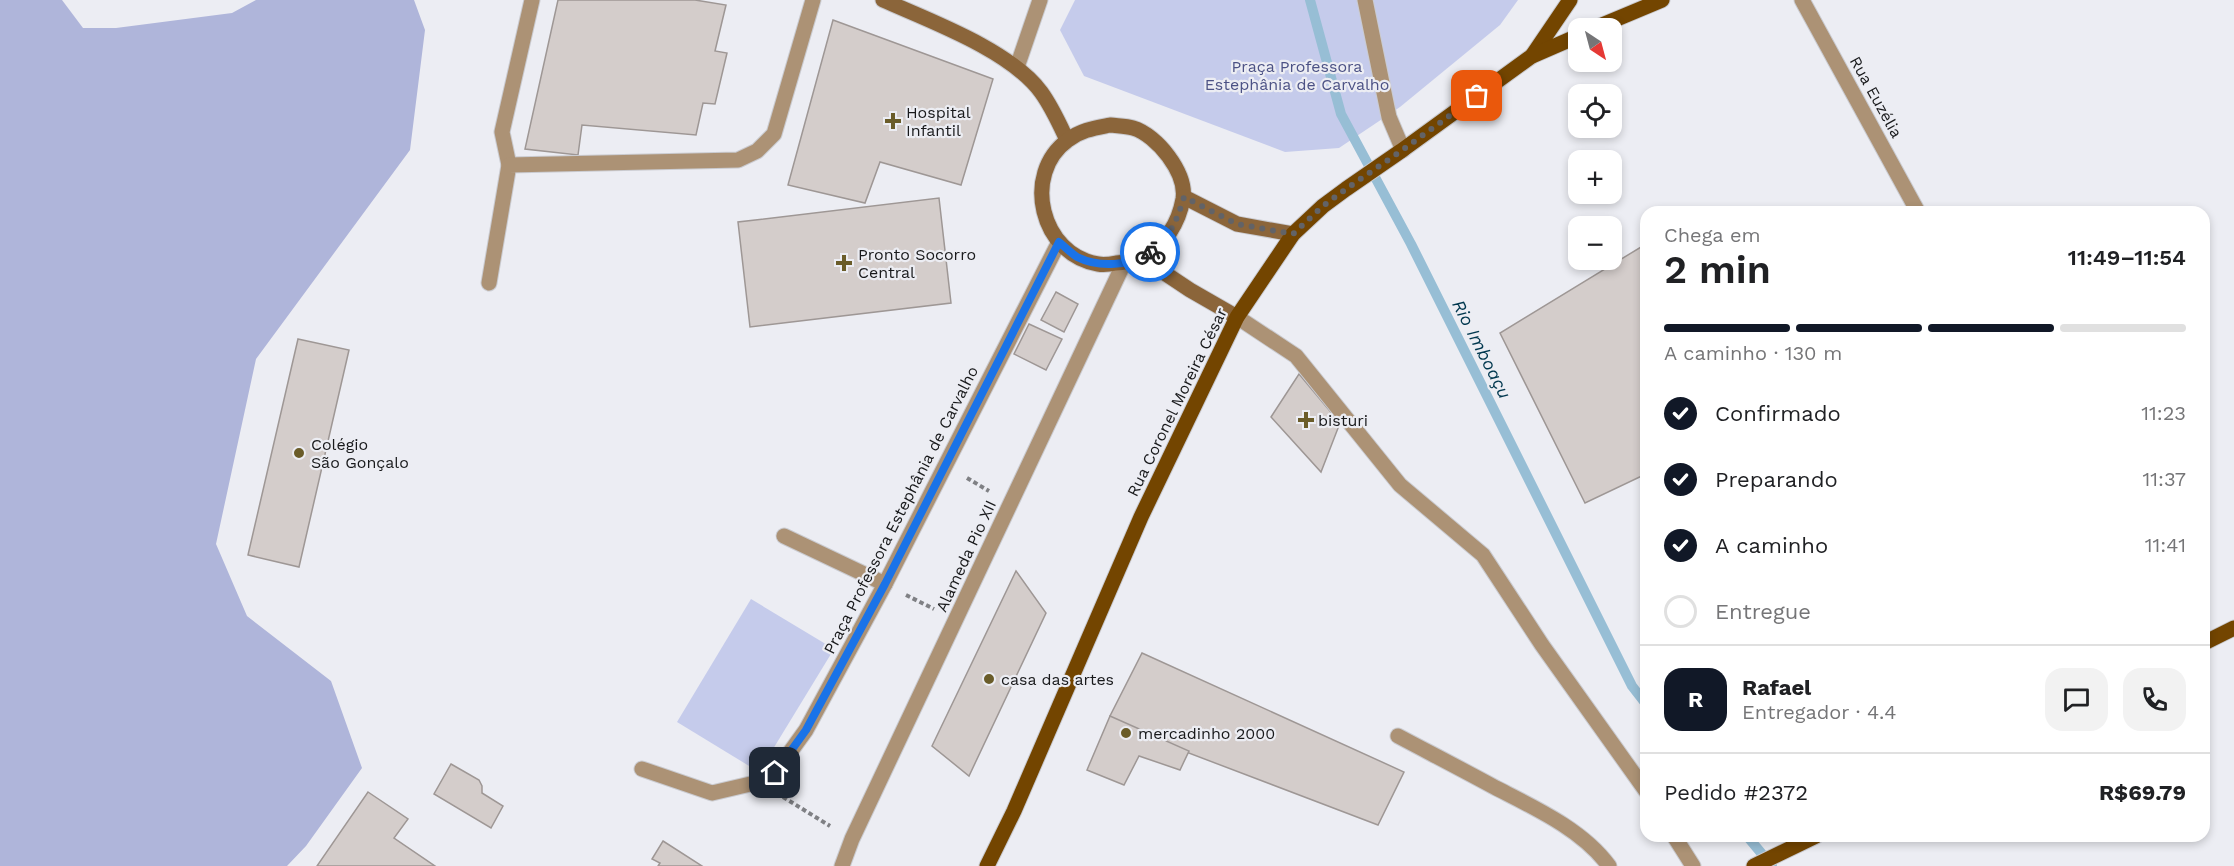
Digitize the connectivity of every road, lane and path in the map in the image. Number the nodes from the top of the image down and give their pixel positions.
1 (531, 0) edge
2 (813, 0) edge
3 (883, 0) edge
4 (1040, 0) edge
5 (1365, 0) edge
6 (1570, 0) edge
7 (1662, 0) edge
8 (1802, 0) edge
9 (1619, 18) edge
10 (1568, 40) edge
11 (1532, 56) junction
12 (1017, 67) junction
13 (1066, 140) junction
14 (1402, 151) junction
15 (509, 165) junction
16 (1184, 197) junction
17 (1915, 206) edge
18 (1293, 234) junction
19 (1059, 242) junction
20 (1142, 258) junction
21 (1124, 263) junction
22 (489, 283) dead end
23 (1237, 317) junction
24 (945, 464) junction
25 (1010, 504) junction
26 (784, 536) dead end
27 (885, 584) junction
28 (956, 620) junction
29 (2234, 628) edge
30 (2210, 640) edge
31 (1398, 736) dead end
32 (642, 769) dead end
33 (759, 782) junction
34 (1640, 783) edge
35 (852, 839) junction
36 (1678, 842) edge
37 (1803, 842) edge
38 (842, 866) edge
39 (987, 866) edge
40 (1609, 866) edge
41 (1693, 866) edge
42 (1755, 866) edge

1 - 15 street
2 - 15 street
3 - 12 street
4 - 12 street
5 - 14 street
6 - 11 main road
7 - 9 main road
8 - 17 street, Rua Euzélia
10 - 11 main road
11 - 14 main road, Rua Coronel Moreira César
12 - 13 street
13 - 16 street
13 - 19 street
14 - 18 main road, Rua Coronel Moreira César
15 - 22 street
16 - 18 street
16 - 20 street
18 - 23 main road, Rua Coronel Moreira César
19 - 21 street
19 - 24 street, Praça Professora Estephânia de Carvalho
20 - 21 street
20 - 23 street
21 - 25 street, Alameda Pio XII
23 - 34 street
23 - 39 main road, Rua Coronel Moreira César
24 - 25 path
24 - 27 street, Praça Professora Estephânia de Carvalho
25 - 28 street, Alameda Pio XII
26 - 27 street
27 - 28 path
27 - 33 street, Praça Professora Estephânia de Carvalho
28 - 35 street, Alameda Pio XII
29 - 30 main road
31 - 40 street
32 - 33 street
33 - 35 path
35 - 38 street, Alameda Pio XII
36 - 41 street
37 - 42 main road

